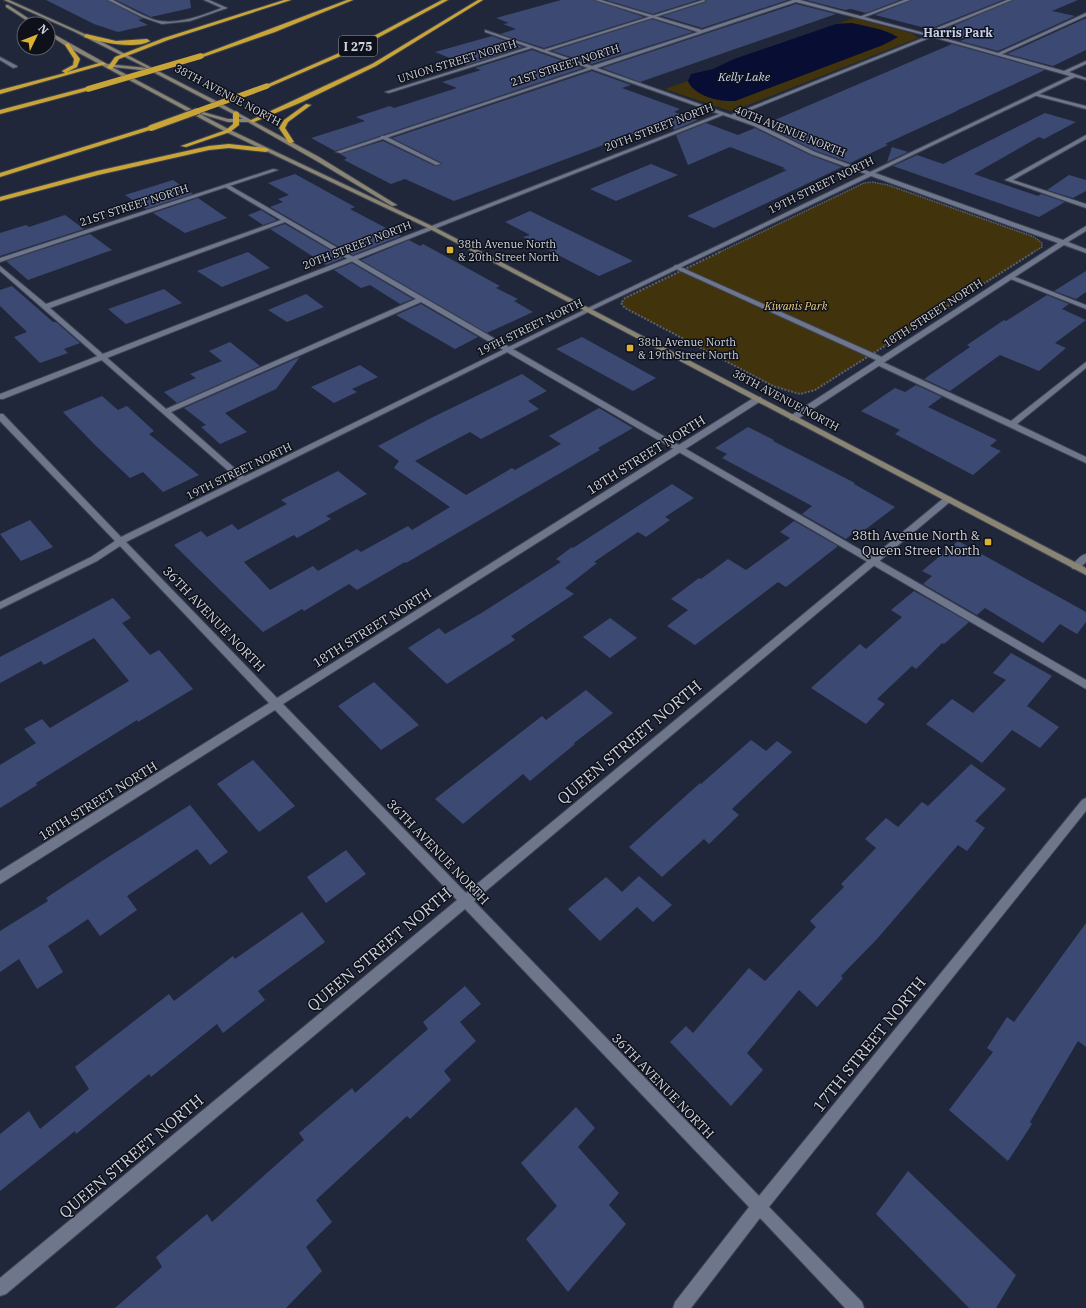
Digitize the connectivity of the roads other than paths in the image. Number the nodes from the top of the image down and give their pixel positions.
1 (6, 0) edge
2 (110, 0) edge
3 (206, 0) edge
4 (289, 0) edge
5 (351, 0) edge
6 (446, 0) edge
7 (480, 0) edge
8 (597, 0) edge
9 (703, 0) edge
10 (796, 0) edge
11 (908, 0) edge
12 (1010, 0) edge
13 (0, 1) edge
14 (1086, 14) edge
15 (23, 16) edge
16 (653, 17) junction
17 (861, 17) junction
18 (486, 31) dead end
19 (700, 31) junction
20 (925, 34) junction
21 (86, 36) junction
22 (932, 36) junction
23 (56, 37) edge
24 (166, 39) junction
25 (68, 45) junction
26 (532, 47) junction
27 (542, 51) junction
28 (998, 54) junction
29 (125, 55) junction
30 (0, 58) edge
31 (1086, 62) edge
32 (103, 64) junction
33 (110, 66) junction
34 (590, 67) junction
35 (15, 68) dead end
36 (158, 72) junction
37 (1065, 72) junction
38 (353, 76) junction
39 (1073, 76) junction
40 (1086, 79) edge
41 (40, 80) junction
42 (0, 92) edge
43 (387, 92) dead end
44 (1035, 94) junction
45 (181, 106) junction
46 (1086, 108) edge
47 (0, 112) edge
48 (236, 113) junction
49 (722, 114) junction
50 (730, 117) junction
51 (236, 121) junction
52 (252, 121) junction
53 (228, 131) junction
54 (383, 137) junction
55 (1086, 138) edge
56 (291, 142) junction
57 (266, 150) junction
58 (339, 152) dead end
59 (438, 164) dead end
60 (275, 170) dead end
61 (97, 173) junction
62 (869, 173) junction
63 (0, 175) edge
64 (227, 186) junction
65 (0, 198) edge
66 (1086, 206) edge
67 (286, 220) junction
68 (432, 228) junction
69 (1086, 228) edge
70 (1063, 243) junction
71 (1086, 251) edge
72 (353, 259) junction
73 (0, 260) edge
74 (676, 267) junction
75 (0, 268) edge
76 (1010, 277) junction
77 (422, 299) junction
78 (45, 307) junction
79 (1086, 307) edge
80 (588, 310) junction
81 (509, 349) junction
82 (101, 358) junction
83 (880, 361) junction
84 (1086, 364) edge
85 (0, 397) edge
86 (758, 399) junction
87 (165, 412) junction
88 (793, 418) junction
89 (3, 422) edge
90 (1010, 425) junction
91 (680, 448) junction
92 (1086, 460) edge
93 (244, 480) junction
94 (948, 499) junction
95 (121, 542) junction
96 (1086, 557) edge
97 (873, 561) junction
98 (1076, 567) junction
99 (1086, 572) edge
100 (0, 606) edge
101 (1086, 685) edge
102 (276, 704) junction
103 (1086, 803) edge
104 (0, 878) edge
105 (464, 900) junction
106 (759, 1206) junction
107 (0, 1288) edge
108 (681, 1308) edge
109 (856, 1308) edge

1 - 21 main road, 38TH AVENUE NORTH
2 - 3 street
4 - 24 highway
5 - 47 highway, bridge
6 - 63 highway, I 275, bridge
7 - 38 highway
8 - 16 street
9 - 16 street
10 - 17 street
10 - 19 street, 21ST STREET NORTH
11 - 17 street
12 - 20 street
13 - 15 main road
14 - 28 street
16 - 19 street
16 - 27 street
17 - 20 street
18 - 26 street, 40TH AVENUE NORTH
19 - 34 street, 21ST STREET NORTH
20 - 22 street
21 - 24 highway
21 - 29 main road, 38TH AVENUE NORTH
22 - 28 street
22 - 50 street, 20TH STREET NORTH
23 - 25 main road, 38TH AVENUE NORTH
24 - 29 highway
25 - 32 main road, 38TH AVENUE NORTH
25 - 41 highway
26 - 27 street, 40TH AVENUE NORTH
26 - 43 street, UNION STREET NORTH
27 - 34 street, 40TH AVENUE NORTH
28 - 37 street
29 - 33 highway
29 - 36 main road, 38TH AVENUE NORTH
30 - 35 street
31 - 37 street
32 - 33 main road, 38TH AVENUE NORTH
32 - 41 highway
33 - 36 main road
33 - 45 main road, 38TH AVENUE NORTH
34 - 49 street, 40TH AVENUE NORTH
34 - 54 street, 21ST STREET NORTH
36 - 48 main road, 38TH AVENUE NORTH
37 - 39 street
38 - 52 highway
38 - 56 highway
39 - 40 street
39 - 44 street, 19TH STREET NORTH
41 - 42 highway
44 - 46 street
44 - 62 street, 19TH STREET NORTH
45 - 51 main road
45 - 53 main road, 38TH AVENUE NORTH
48 - 51 highway
48 - 52 main road, 38TH AVENUE NORTH
49 - 50 street, 40TH AVENUE NORTH
49 - 68 street, 20TH STREET NORTH
50 - 62 street, 40TH AVENUE NORTH
51 - 52 main road
51 - 53 highway
52 - 56 main road, 38TH AVENUE NORTH
53 - 57 main road, 38TH AVENUE NORTH
53 - 61 highway
54 - 58 street, 21ST STREET NORTH
54 - 59 street
55 - 66 street
56 - 68 main road, 38TH AVENUE NORTH
57 - 61 highway
57 - 68 main road, 38TH AVENUE NORTH
60 - 64 street, 21ST STREET NORTH
61 - 65 highway
62 - 70 street, 40TH AVENUE NORTH
62 - 74 street, 19TH STREET NORTH
64 - 67 street
64 - 73 street, 21ST STREET NORTH
67 - 72 street
67 - 78 street
68 - 72 street, 20TH STREET NORTH
68 - 80 main road, 38TH AVENUE NORTH
69 - 70 street, 18TH STREET NORTH
70 - 71 street, 40TH AVENUE NORTH
70 - 76 street, 18TH STREET NORTH
72 - 77 street
72 - 82 street, 20TH STREET NORTH
74 - 80 street, 19TH STREET NORTH
74 - 83 street
75 - 78 street
76 - 79 street
76 - 83 street, 18TH STREET NORTH
77 - 81 street
77 - 87 street
78 - 82 street
80 - 81 street, 19TH STREET NORTH
80 - 86 main road, 38TH AVENUE NORTH
81 - 91 street
81 - 93 street, 19TH STREET NORTH
82 - 85 street, 20TH STREET NORTH
82 - 87 street
83 - 88 street, 18TH STREET NORTH
83 - 90 street
84 - 90 street
86 - 88 main road, 38TH AVENUE NORTH
86 - 91 street, 18TH STREET NORTH
87 - 93 street
88 - 94 main road, 38TH AVENUE NORTH
89 - 95 street, 36TH AVENUE NORTH
90 - 92 street
91 - 97 street
91 - 102 street, 18TH STREET NORTH
93 - 95 street, 19TH STREET NORTH
94 - 97 street, QUEEN STREET NORTH
94 - 98 main road, 38TH AVENUE NORTH
95 - 100 street, 19TH STREET NORTH
95 - 102 street, 36TH AVENUE NORTH
96 - 98 street
97 - 101 street
97 - 105 street, QUEEN STREET NORTH
98 - 99 main road, 38TH AVENUE NORTH
102 - 104 street, 18TH STREET NORTH
102 - 105 street, 36TH AVENUE NORTH
103 - 106 street, 17TH STREET NORTH
105 - 106 street, 36TH AVENUE NORTH
105 - 107 street, QUEEN STREET NORTH
106 - 108 street, 17TH STREET NORTH
106 - 109 street, 36TH AVENUE NORTH

